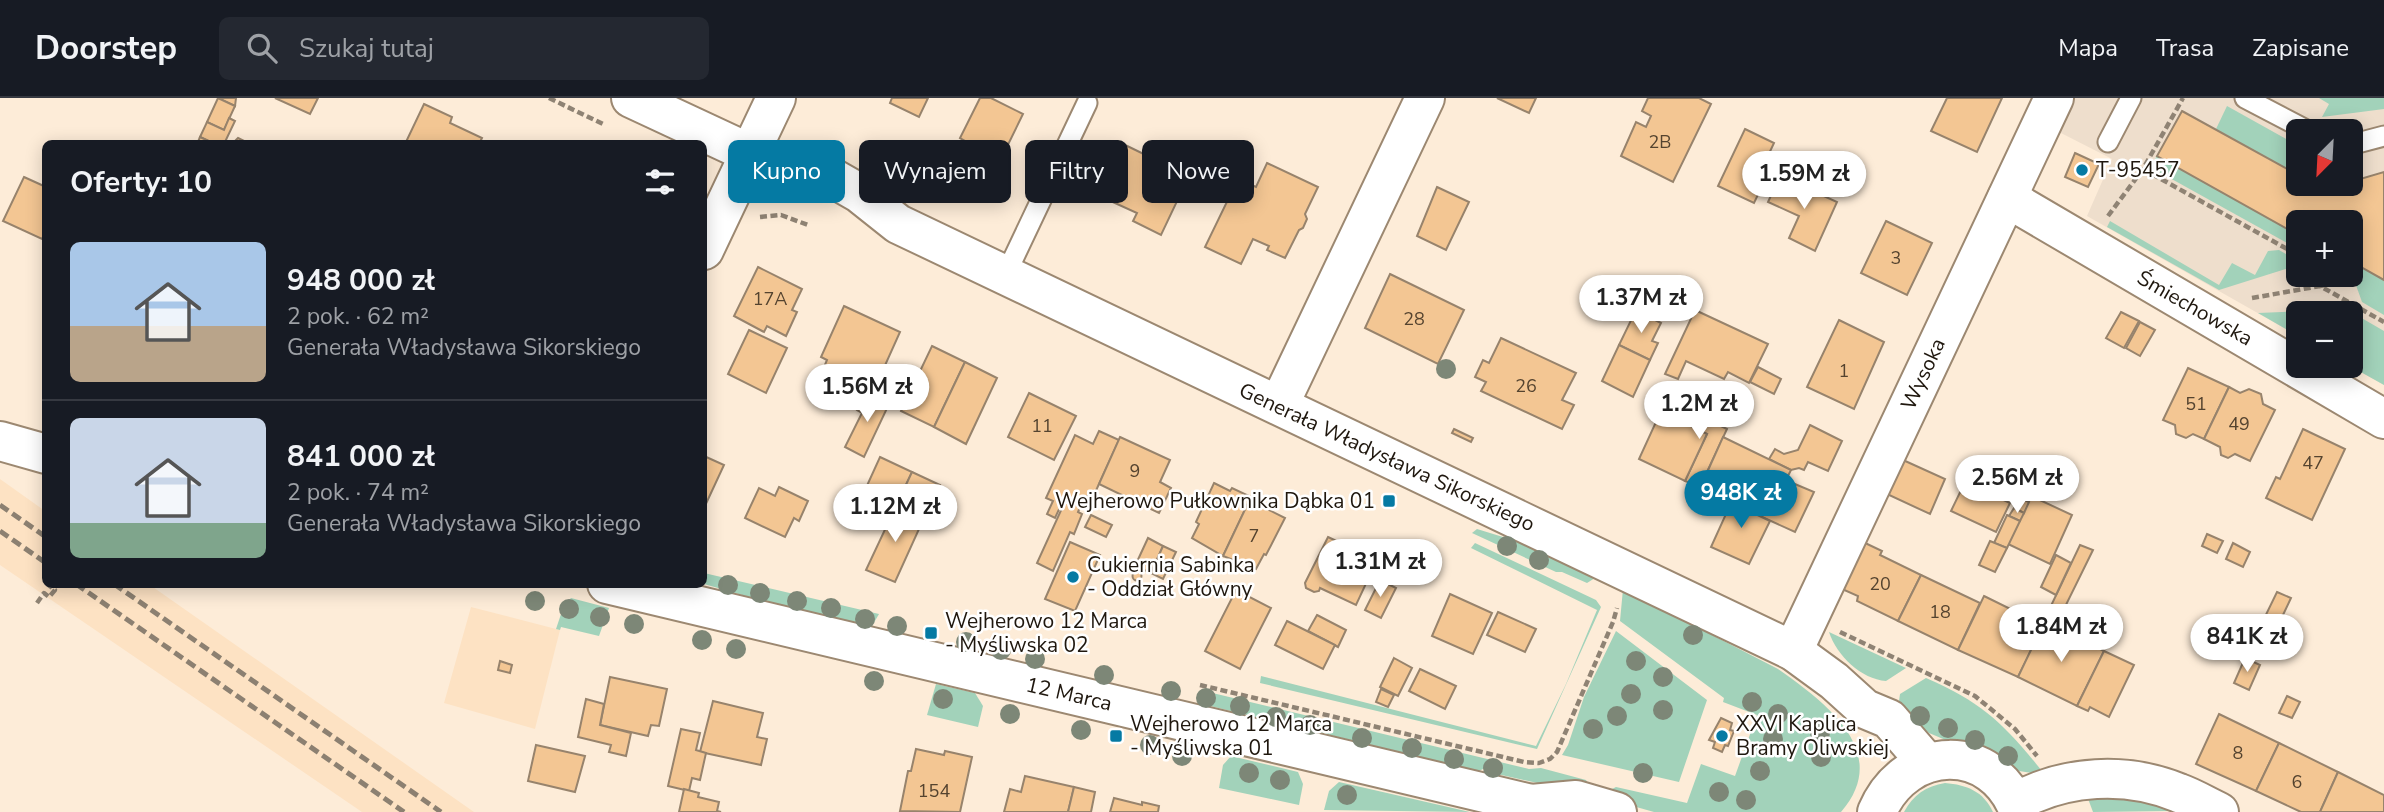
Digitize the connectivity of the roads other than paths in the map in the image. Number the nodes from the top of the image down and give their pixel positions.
1 (776, 98) edge
2 (1425, 98) edge
3 (2054, 98) edge
4 (2131, 98) edge
5 (2245, 98) edge
6 (1087, 103) dead end
7 (620, 112) edge
8 (2286, 119) edge
9 (2384, 136) edge
10 (755, 140) edge
11 (2108, 142) dead end
12 (2363, 142) edge
13 (728, 146) edge
14 (845, 185) edge
15 (728, 198) edge
16 (2007, 198) junction
17 (707, 244) edge
18 (1005, 276) junction
19 (1279, 405) junction
20 (2384, 419) edge
21 (623, 588) edge
22 (1793, 651) junction
23 (1912, 771) junction
24 (2017, 807) edge
25 (1535, 809) edge
26 (1617, 812) edge
27 (1877, 812) edge
28 (2219, 812) edge

1 - 10 street
2 - 19 street
3 - 16 street, Wysoka
4 - 11 lane
5 - 8 lane
6 - 18 lane
7 - 13 street, Generała Władysława Sikorskiego
9 - 12 lane
14 - 18 street, Generała Władysława Sikorskiego
15 - 17 street
16 - 20 street, Śmiechowska
16 - 22 street, Wysoka
18 - 19 street, Generała Władysława Sikorskiego
19 - 22 street, Generała Władysława Sikorskiego
21 - 25 street, 12 Marca
22 - 23 street, Generała Władysława Sikorskiego
23 - 24 street
23 - 27 street
24 - 28 street
25 - 26 street, 12 Marca

